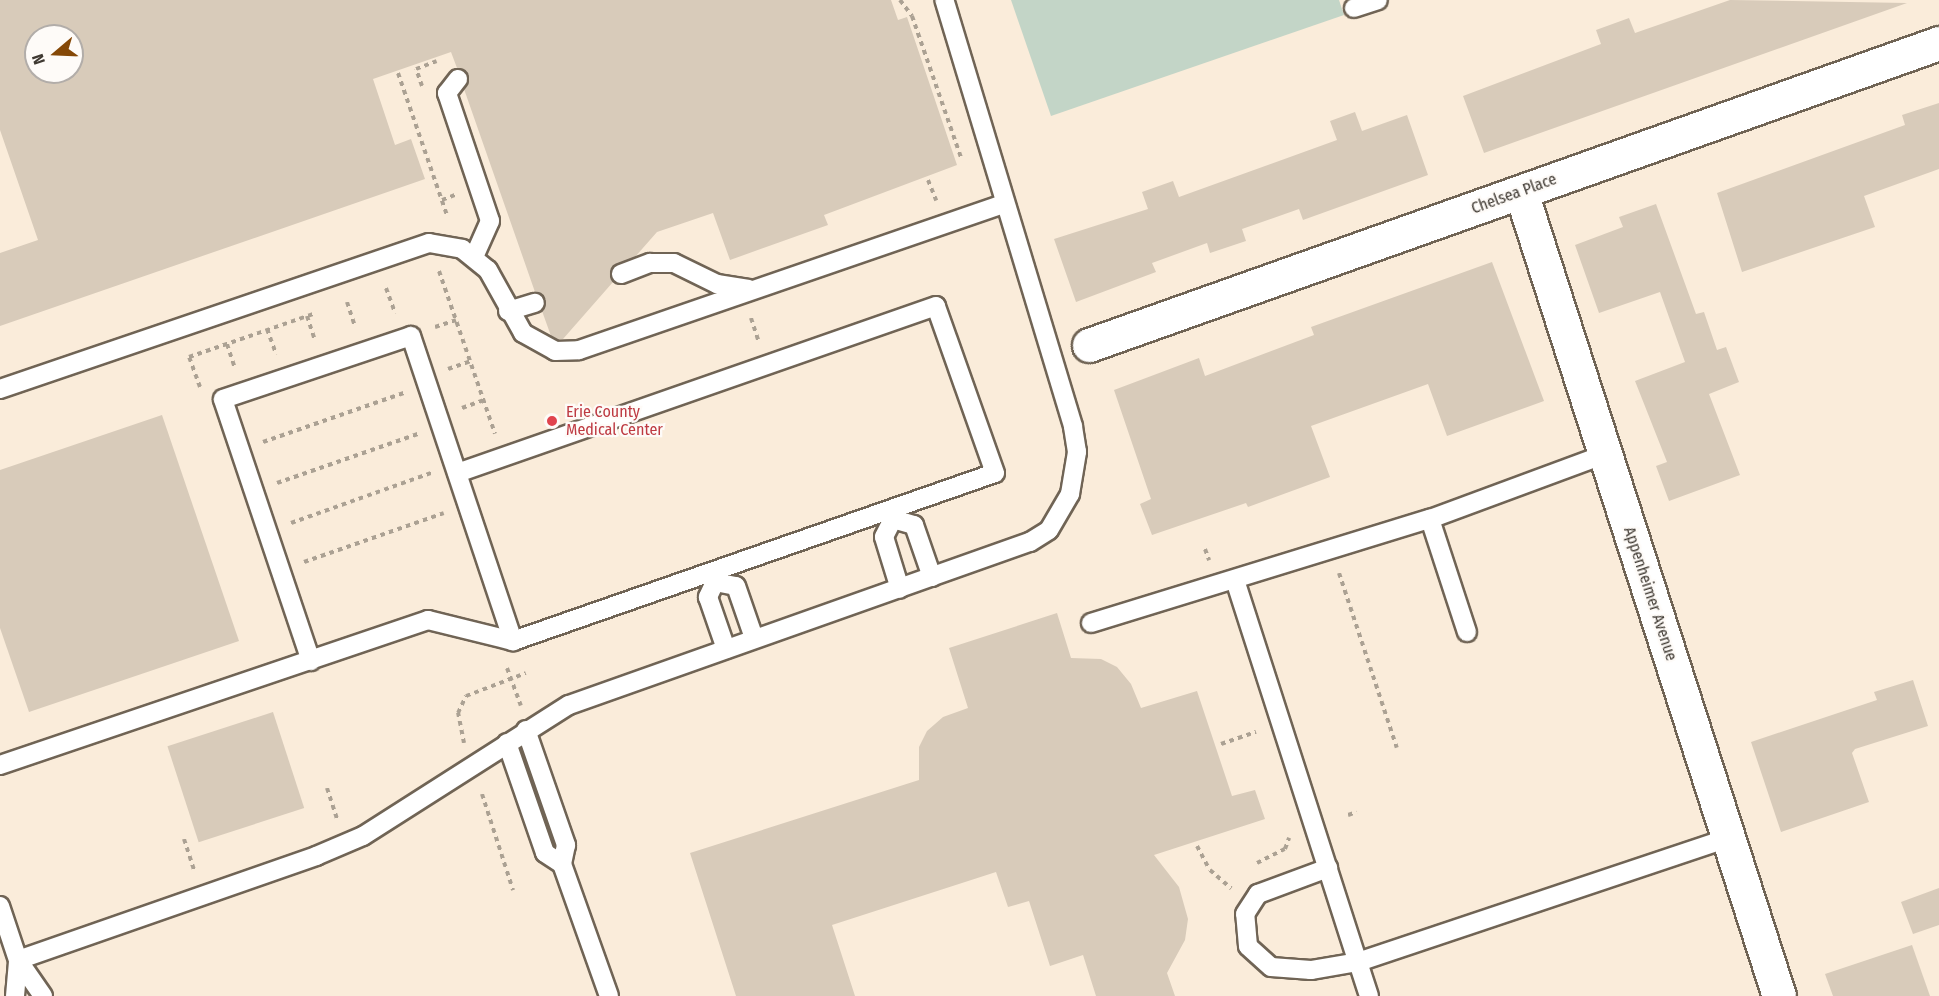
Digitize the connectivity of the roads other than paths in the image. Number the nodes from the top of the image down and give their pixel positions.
1 (944, 0) edge
2 (1378, 0) edge
3 (1354, 8) dead end
4 (1939, 43) edge
5 (458, 79) dead end
6 (1521, 192) junction
7 (1004, 204) junction
8 (474, 257) junction
9 (621, 274) dead end
10 (753, 290) junction
11 (535, 303) dead end
12 (508, 311) junction
13 (1089, 345) dead end
14 (0, 389) edge
15 (1606, 454) junction
16 (457, 473) junction
17 (891, 515) junction
18 (1430, 519) junction
19 (713, 577) junction
20 (932, 577) junction
21 (1235, 580) junction
22 (900, 589) junction
23 (1091, 623) dead end
24 (1467, 632) dead end
25 (754, 638) junction
26 (513, 641) junction
27 (726, 649) junction
28 (311, 661) junction
29 (526, 730) junction
30 (507, 743) junction
31 (0, 765) edge
32 (1729, 838) junction
33 (562, 864) junction
34 (1328, 868) junction
35 (0, 906) edge
36 (18, 960) junction
37 (1358, 962) junction
38 (15, 996) edge
39 (43, 996) edge
40 (609, 996) edge
41 (1370, 996) edge
42 (1779, 996) edge

1 - 7 lane
2 - 3 lane
4 - 6 street, Chelsea Place
5 - 8 lane
6 - 13 street, Chelsea Place
6 - 15 street, Appenheimer Avenue
7 - 10 lane
7 - 20 lane
8 - 12 lane
8 - 14 lane
9 - 10 lane
10 - 12 lane
11 - 12 lane
15 - 18 lane
15 - 32 street, Appenheimer Avenue
16 - 17 lane
16 - 26 lane
16 - 28 lane
17 - 19 lane
17 - 20 lane
17 - 22 lane
18 - 21 lane
18 - 24 lane
19 - 25 lane
19 - 26 lane
19 - 27 lane
20 - 22 lane
21 - 23 lane
21 - 34 lane
22 - 25 lane
25 - 27 lane
26 - 28 lane
27 - 29 lane
28 - 31 lane
29 - 30 lane
29 - 33 lane
30 - 33 lane
30 - 36 lane
32 - 37 lane
32 - 42 street, Appenheimer Avenue
33 - 40 lane
34 - 37 lane
34 - 37 lane
35 - 36 lane
36 - 38 lane
36 - 39 lane
37 - 41 lane

